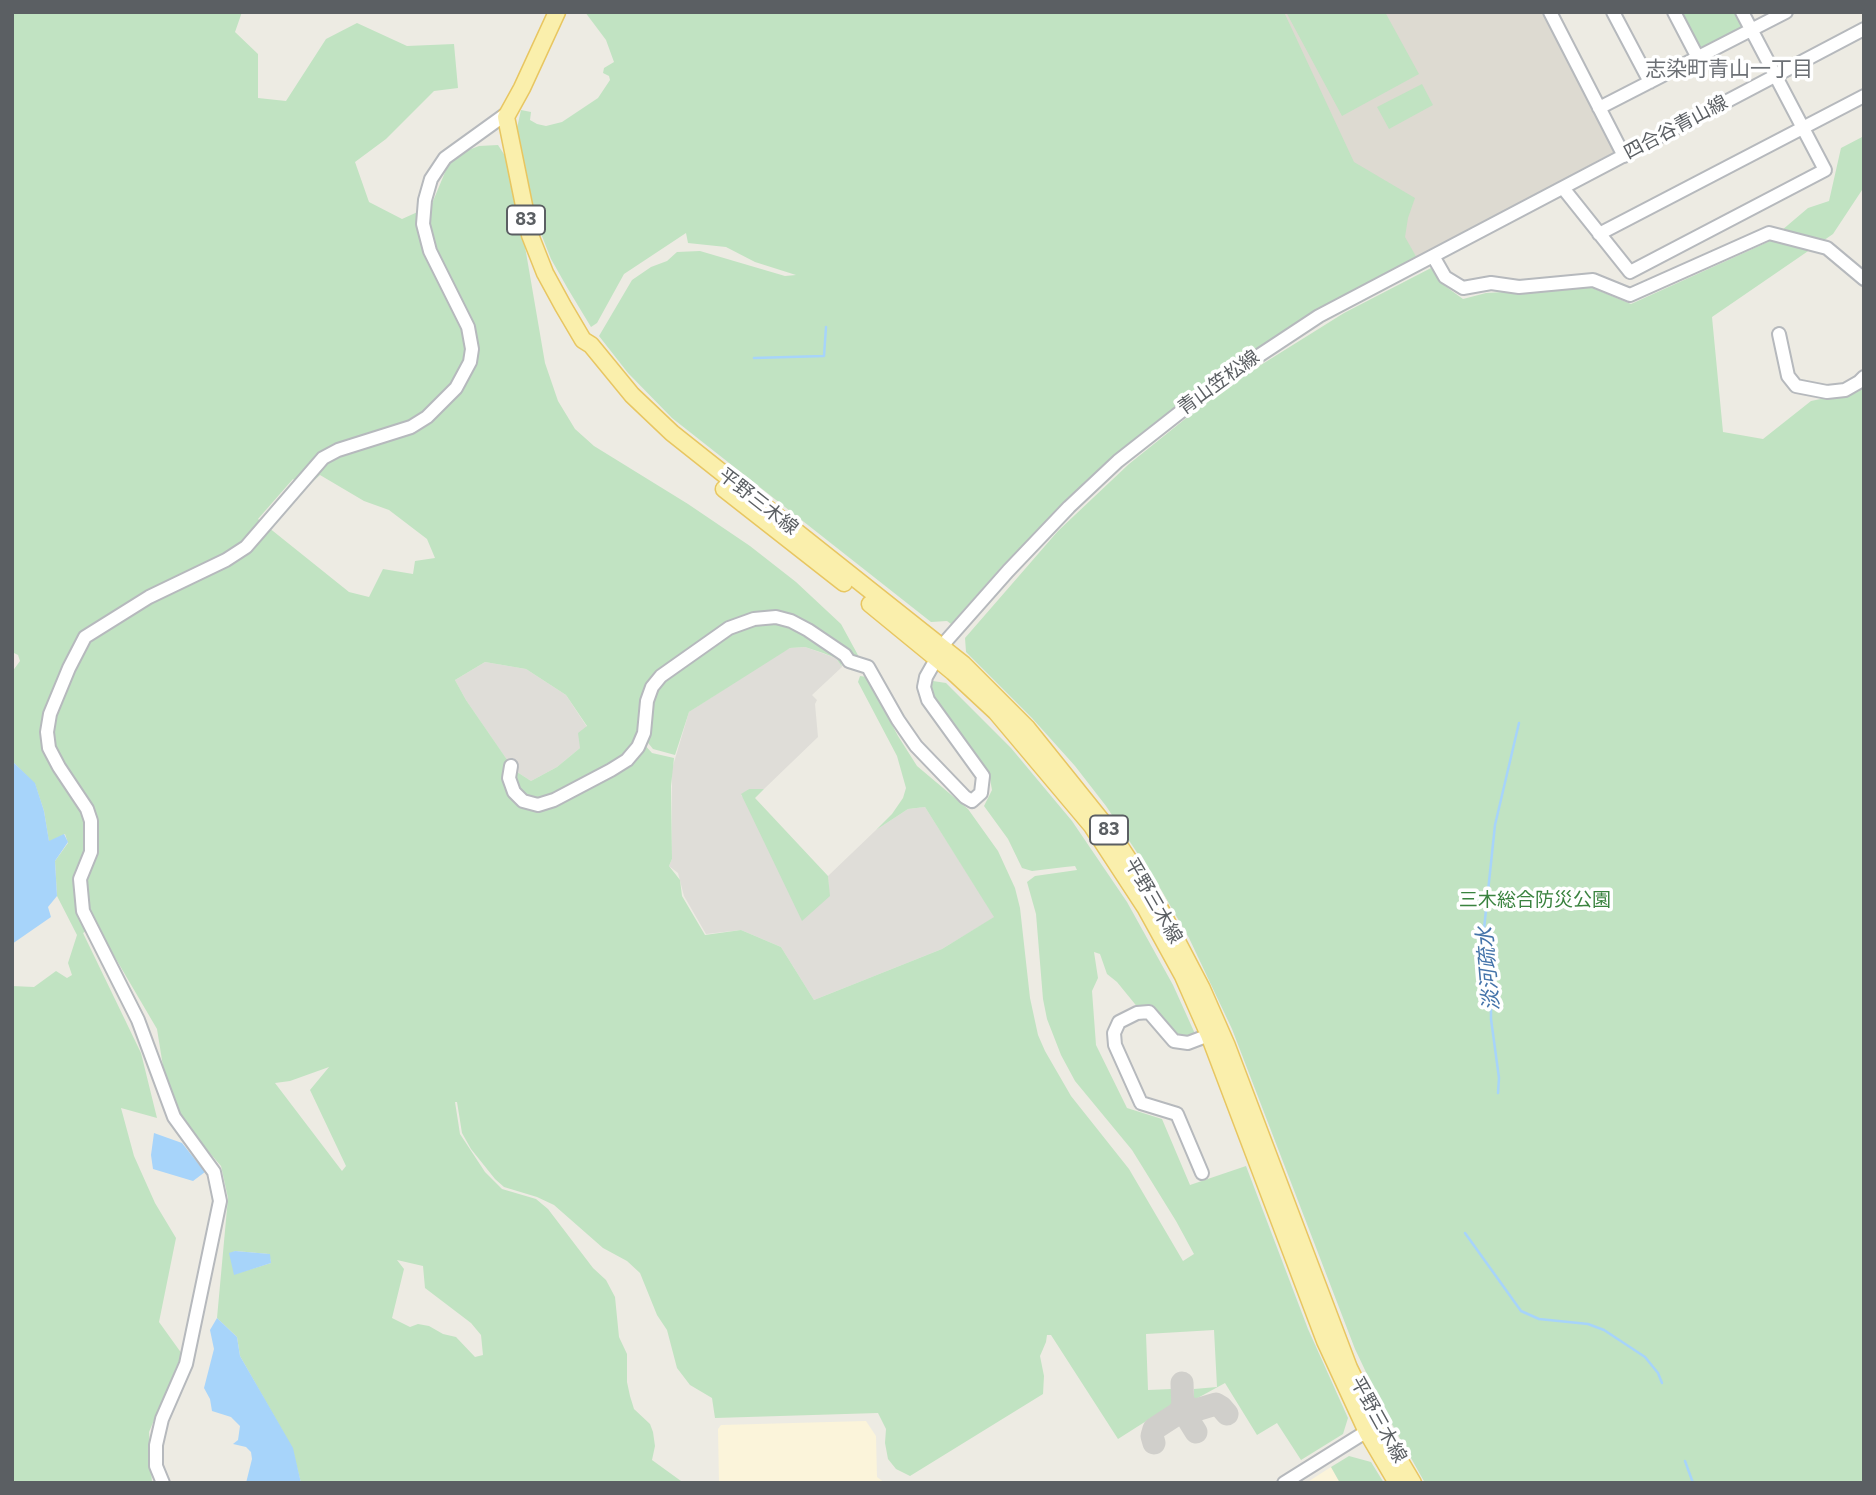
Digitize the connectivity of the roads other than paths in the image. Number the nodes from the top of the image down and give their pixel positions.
1 (557, 12) edge
2 (1549, 12) edge
3 (1613, 12) edge
4 (1674, 12) edge
5 (1742, 12) edge
6 (1786, 12) edge
7 (1864, 29) edge
8 (1751, 30) junction
9 (1698, 58) junction
10 (1776, 74) junction
11 (1650, 82) junction
12 (1864, 96) edge
13 (1600, 108) junction
14 (506, 114) junction
15 (1803, 127) junction
16 (1624, 156) junction
17 (1563, 188) junction
18 (1599, 234) junction
19 (1433, 256) junction
20 (1864, 279) edge
21 (1779, 334) dead end
22 (1864, 377) edge
23 (940, 652) junction
24 (511, 766) dead end
25 (1209, 1035) junction
26 (1202, 1172) dead end
27 (1373, 1428) junction
28 (163, 1483) edge
29 (1284, 1483) edge
30 (1397, 1483) edge
31 (1413, 1483) edge

1 - 14 main road
2 - 13 street
3 - 11 street
4 - 9 street
5 - 8 street
6 - 8 street
7 - 10 street, 四合谷青山線
8 - 9 street
8 - 10 street
9 - 11 street
10 - 15 street
10 - 16 street, 四合谷青山線
11 - 13 street
12 - 15 street
13 - 16 street
14 - 23 main road, 平野三木線 / 83
14 - 28 street
15 - 18 street
15 - 18 street
16 - 17 street, 四合谷青山線
17 - 18 street
17 - 19 street, 青山笠松線
19 - 20 street
19 - 23 street, 青山笠松線
21 - 22 street
23 - 24 street
23 - 25 main road, 平野三木線 / 83
23 - 27 main road, 平野三木線 / 83
25 - 26 street
25 - 27 main road, 平野三木線 / 83
27 - 29 street
27 - 30 main road, 平野三木線 / 83
27 - 31 main road, 平野三木線 / 83

